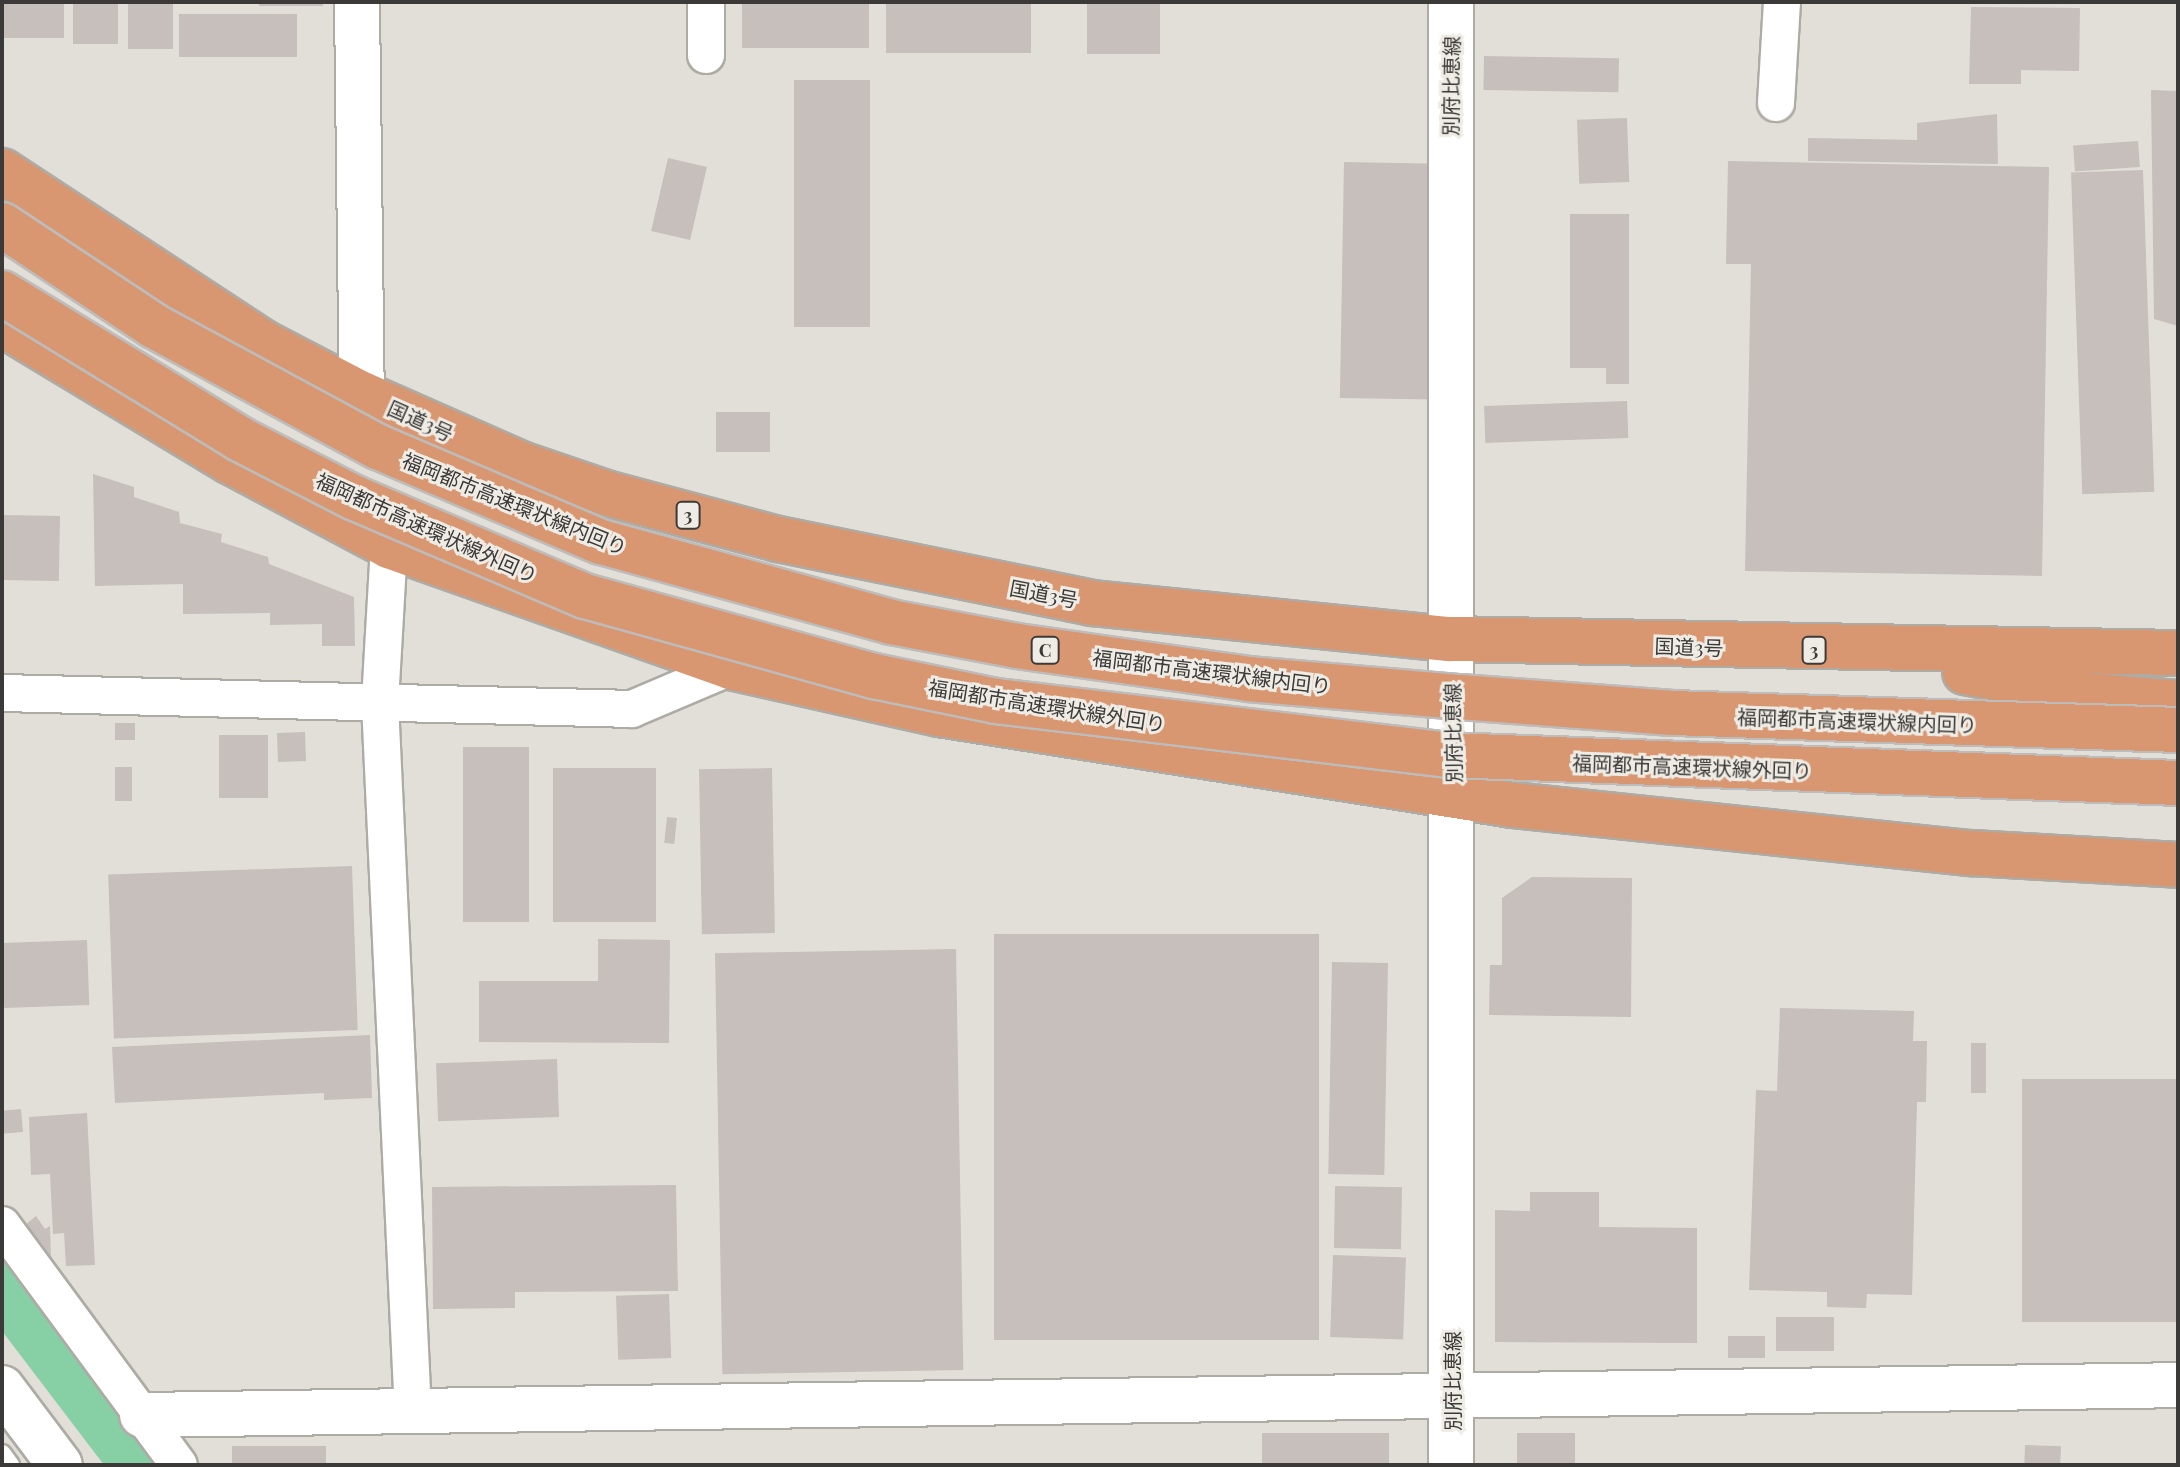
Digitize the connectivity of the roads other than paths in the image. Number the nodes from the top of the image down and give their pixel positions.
1 (357, 2) edge
2 (706, 2) edge
3 (1451, 2) edge
4 (1782, 2) edge
5 (706, 55) dead end
6 (1776, 103) dead end
7 (2, 171) edge
8 (2, 225) edge
9 (2, 293) edge
10 (2, 324) edge
11 (362, 394) junction
12 (389, 546) junction
13 (1449, 639) junction
14 (1848, 651) junction
15 (2178, 653) edge
16 (731, 667) junction
17 (2, 693) edge
18 (380, 703) junction
19 (2178, 703) edge
20 (2178, 730) edge
21 (2178, 783) edge
22 (1453, 794) junction
23 (2178, 865) edge
24 (2, 1225) edge
25 (2178, 1385) edge
26 (2, 1388) edge
27 (1451, 1392) junction
28 (413, 1414) junction
29 (142, 1415) junction
30 (2, 1454) edge
31 (10, 1465) edge
32 (60, 1465) edge
33 (179, 1465) edge
34 (1451, 1465) edge

1 - 11 street
2 - 5 street
3 - 13 street, 別府比恵線
4 - 6 street
7 - 11 highway, 国道3号 / 3
8 - 20 highway, 福岡都市高速環状線内回り / C, bridge
9 - 21 highway, 福岡都市高速環状線外回り, bridge
10 - 12 highway
11 - 13 highway, 国道3号 / 3
12 - 16 highway
12 - 18 street
13 - 14 highway, 国道3号 / 3
13 - 22 street, 別府比恵線
14 - 15 highway, 国道3号 / 3
14 - 19 highway
16 - 18 street
16 - 22 highway
17 - 18 street
18 - 28 street
22 - 23 highway
22 - 27 street, 別府比恵線
24 - 29 street
25 - 27 street
26 - 32 street
27 - 28 street
27 - 34 street, 別府比恵線
28 - 29 street
29 - 33 street
30 - 31 lane

